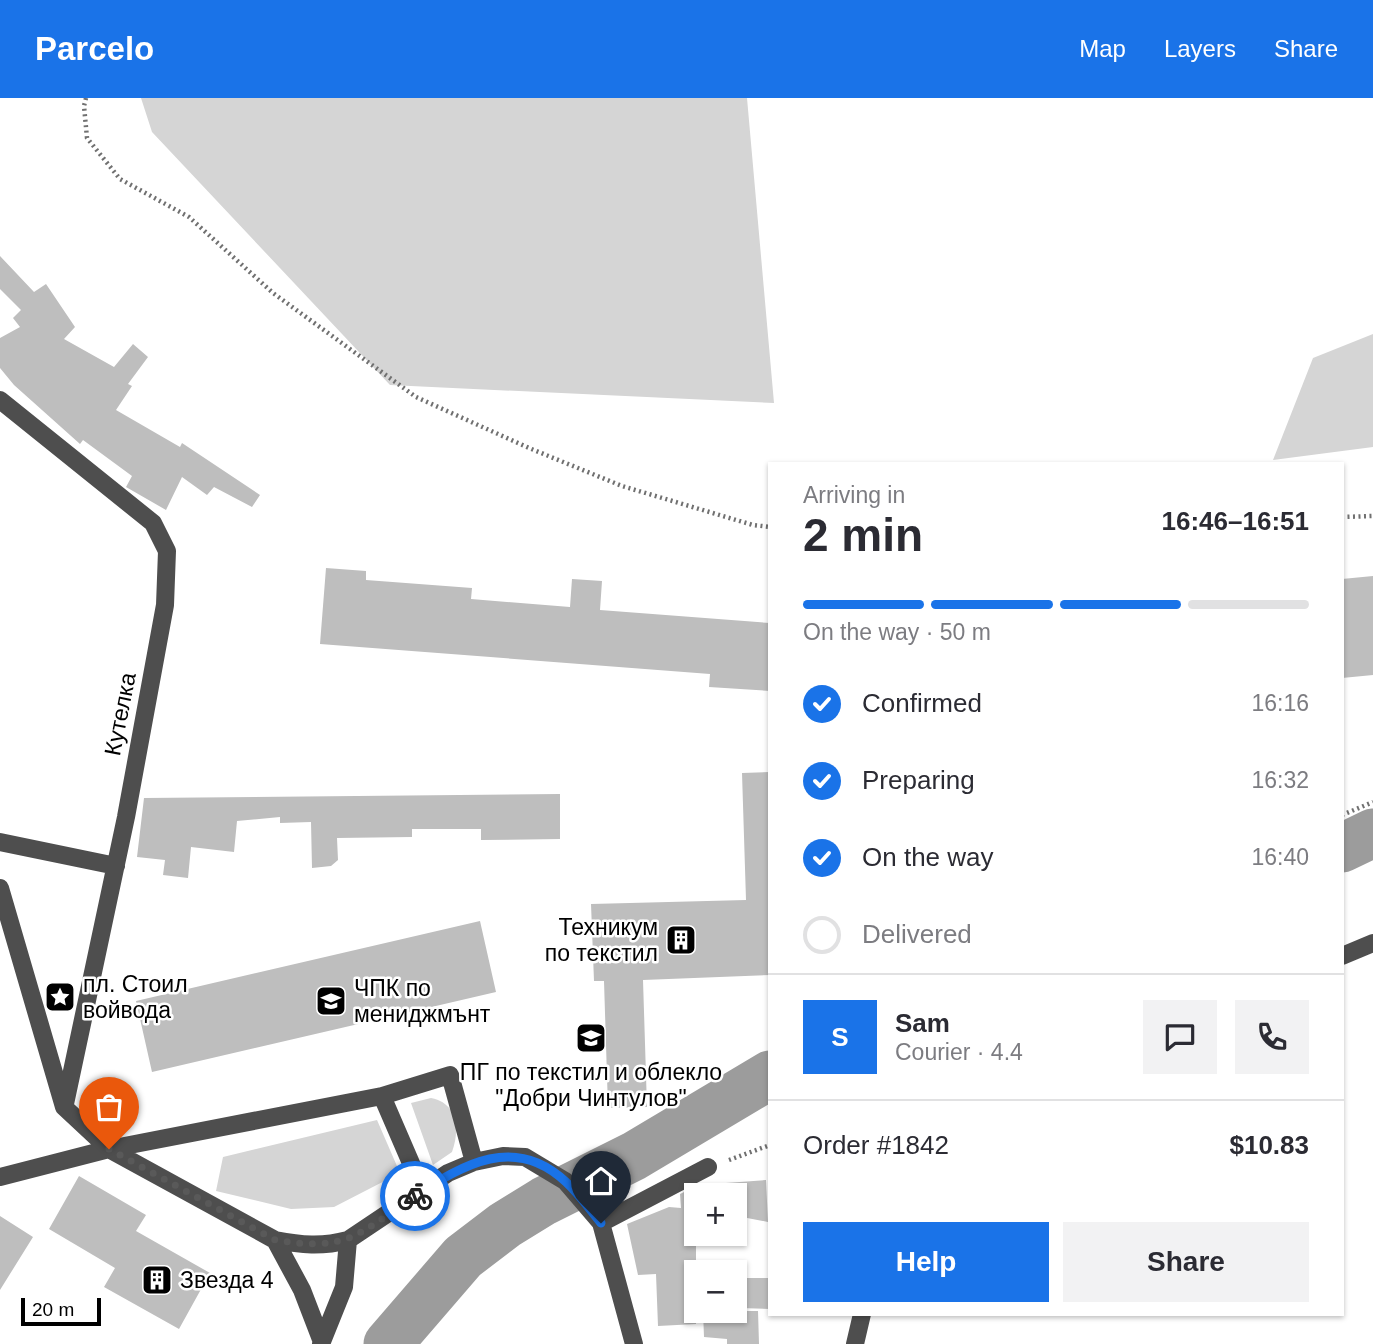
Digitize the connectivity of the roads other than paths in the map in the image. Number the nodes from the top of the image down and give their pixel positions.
1 (0, 400) edge
2 (0, 842) edge
3 (116, 866) junction
4 (0, 888) edge
5 (1373, 943) edge
6 (1344, 955) edge
7 (382, 1096) junction
8 (64, 1107) junction
9 (109, 1149) junction
10 (474, 1162) junction
11 (708, 1167) road end
12 (0, 1177) edge
13 (423, 1191) junction
14 (601, 1223) junction
15 (275, 1240) junction
16 (348, 1240) junction
17 (862, 1316) edge
18 (321, 1343) edge
19 (634, 1344) edge
20 (855, 1344) edge

1 - 3 street, Кутелка
2 - 3 street
3 - 8 street, Кутелка
4 - 8 street
5 - 6 street
7 - 9 street
7 - 10 street
7 - 13 street
8 - 9 street
9 - 12 street
9 - 15 street
10 - 13 street
10 - 14 street
11 - 14 street
13 - 16 street
14 - 19 street
15 - 16 street
15 - 18 street
16 - 18 street
17 - 20 street

